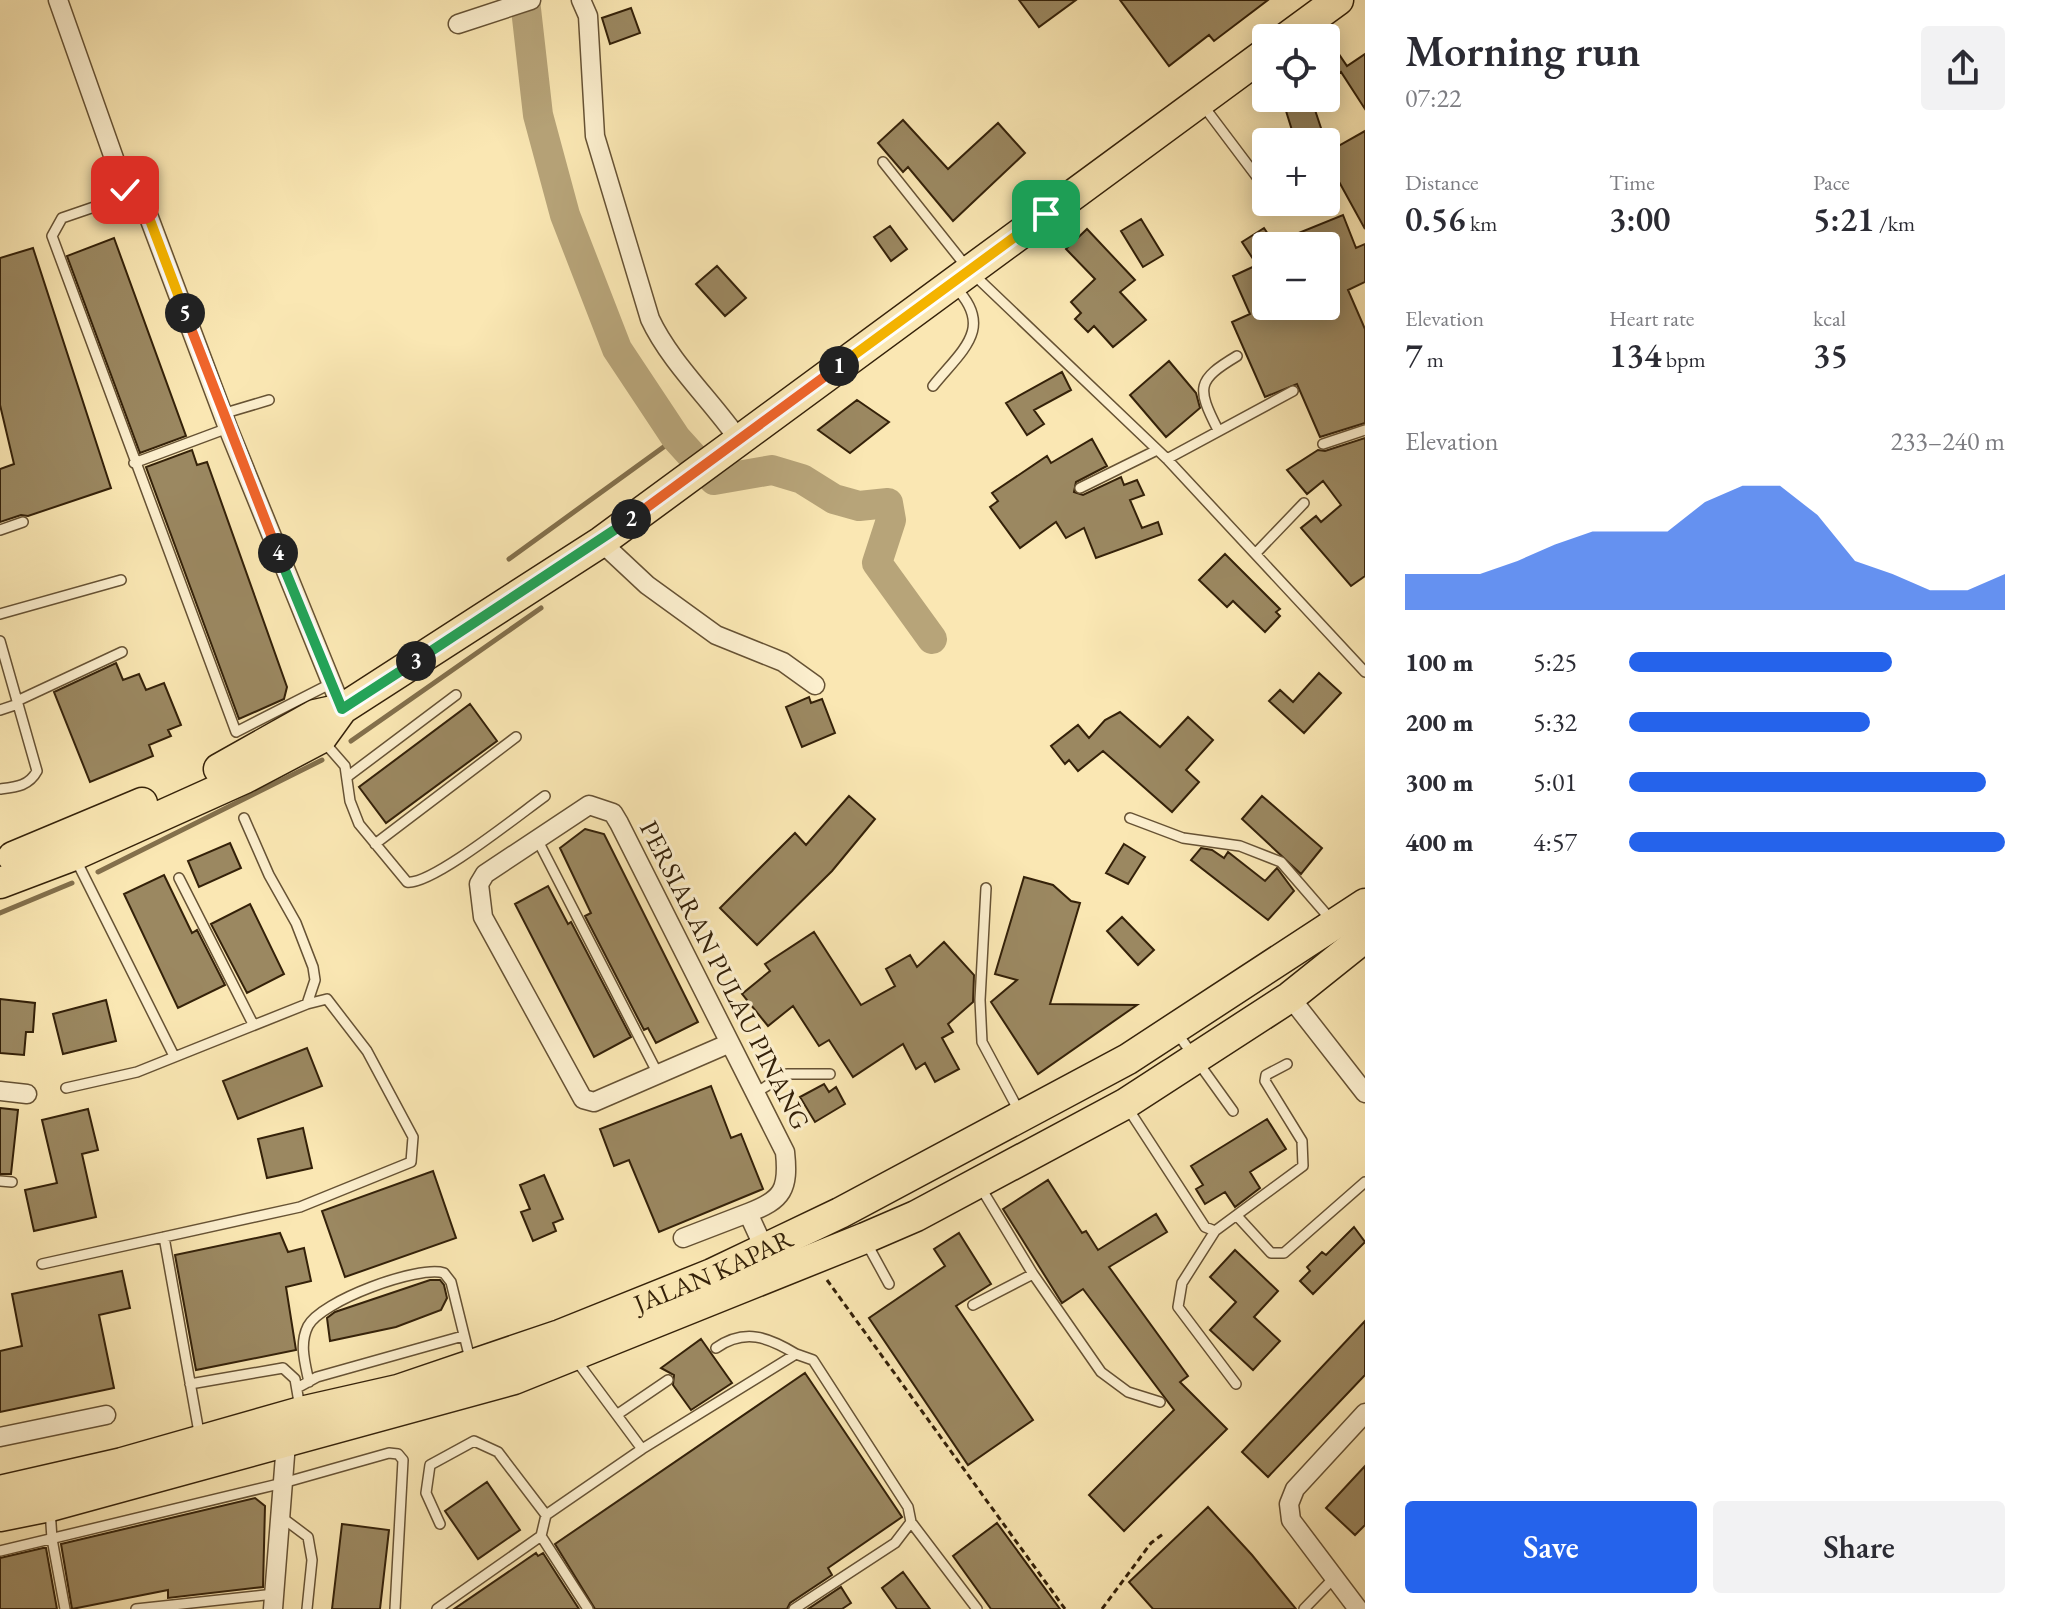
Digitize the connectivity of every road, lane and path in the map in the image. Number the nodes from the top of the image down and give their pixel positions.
1 (58, 0) edge
2 (531, 0) edge
3 (581, 0) edge
4 (1338, 0) edge
5 (458, 24) dead end
6 (1305, 24) edge
7 (1252, 63) edge
8 (1200, 102) junction
9 (883, 162) dead end
10 (1252, 171) edge
11 (133, 193) junction
12 (960, 276) junction
13 (1237, 356) dead end
14 (933, 386) dead end
15 (1293, 391) dead end
16 (269, 400) dead end
17 (225, 421) junction
18 (1218, 430) junction
19 (1365, 430) edge
20 (1323, 444) dead end
21 (731, 446) junction
22 (1157, 450) junction
23 (1167, 459) junction
24 (134, 463) junction
25 (1080, 488) dead end
26 (1304, 503) dead end
27 (23, 522) dead end
28 (0, 530) edge
29 (601, 542) junction
30 (1256, 553) junction
31 (121, 580) dead end
32 (0, 614) edge
33 (0, 641) edge
34 (122, 652) dead end
35 (1365, 672) edge
36 (815, 685) dead end
37 (456, 695) dead end
38 (336, 697) junction
39 (17, 702) junction
40 (0, 710) edge
41 (516, 737) dead end
42 (321, 738) junction
43 (347, 777) junction
44 (0, 789) edge
45 (545, 796) dead end
46 (244, 818) dead end
47 (1130, 818) dead end
48 (537, 839) junction
49 (375, 844) junction
50 (74, 855) junction
51 (0, 862) edge
52 (179, 878) dead end
53 (0, 883) edge
54 (986, 888) dead end
55 (1365, 904) edge
56 (1335, 924) junction
57 (1365, 937) edge
58 (1290, 997) junction
59 (307, 1004) junction
60 (253, 1024) junction
61 (1175, 1030) junction
62 (730, 1043) junction
63 (173, 1054) junction
64 (1196, 1061) junction
65 (1287, 1064) dead end
66 (658, 1074) junction
67 (830, 1074) dead end
68 (66, 1088) dead end
69 (0, 1091) edge
70 (755, 1093) junction
71 (1365, 1093) edge
72 (27, 1094) dead end
73 (1125, 1104) junction
74 (1233, 1111) dead end
75 (1022, 1117) junction
76 (0, 1181) edge
77 (12, 1182) dead end
78 (977, 1182) junction
79 (1365, 1182) edge
80 (748, 1213) junction
81 (1238, 1217) junction
82 (1215, 1231) junction
83 (164, 1237) junction
84 (683, 1238) dead end
85 (865, 1238) junction
86 (765, 1250) junction
87 (811, 1258) junction
88 (42, 1264) dead end
89 (1033, 1274) junction
90 (889, 1284) dead end
91 (973, 1305) dead end
92 (463, 1336) junction
93 (716, 1348) dead end
94 (796, 1354) junction
95 (573, 1356) junction
96 (473, 1366) junction
97 (668, 1380) dead end
98 (309, 1382) junction
99 (190, 1384) junction
100 (1236, 1384) dead end
101 (299, 1400) junction
102 (1160, 1402) dead end
103 (1365, 1413) edge
104 (618, 1414) junction
105 (106, 1415) dead end
106 (0, 1437) edge
107 (201, 1441) junction
108 (286, 1443) junction
109 (642, 1449) junction
110 (283, 1483) junction
111 (0, 1491) edge
112 (50, 1506) junction
113 (546, 1515) junction
114 (0, 1516) edge
115 (280, 1516) junction
116 (911, 1522) junction
117 (440, 1524) dead end
118 (1163, 1534) dead end
119 (541, 1536) junction
120 (52, 1539) junction
121 (0, 1551) edge
122 (1333, 1579) junction
123 (274, 1602) edge
124 (65, 1609) edge
125 (136, 1609) edge
126 (307, 1609) edge
127 (395, 1609) edge
128 (437, 1609) edge
129 (588, 1609) edge
130 (794, 1609) edge
131 (977, 1609) edge
132 (1065, 1609) edge
133 (1102, 1609) edge
134 (1304, 1609) edge
135 (1358, 1609) edge

1 - 11 street
2 - 5 street
3 - 21 street
4 - 6 main road
7 - 8 main road
8 - 10 lane
8 - 12 main road
9 - 12 lane
11 - 17 street
11 - 24 lane
12 - 14 lane
12 - 21 main road
12 - 22 lane
13 - 18 lane
15 - 18 lane
16 - 17 lane
17 - 24 lane
17 - 38 street
18 - 23 lane
19 - 20 lane
21 - 29 main road
22 - 23 lane
22 - 25 lane
23 - 30 lane
24 - 38 lane
26 - 30 lane
27 - 28 lane
29 - 36 street
29 - 38 main road
30 - 35 lane
31 - 32 lane
33 - 39 lane
34 - 39 lane
37 - 43 lane
38 - 42 main road
38 - 51 main road
39 - 40 lane
39 - 44 lane
41 - 49 lane
42 - 43 lane
42 - 50 main road
43 - 49 lane
45 - 49 lane
46 - 59 lane
47 - 56 lane
48 - 62 street, PERSIARAN PULAU PINANG
48 - 66 lane
48 - 66 street
50 - 53 main road
50 - 63 lane
52 - 60 lane
54 - 75 lane
55 - 56 main road, JALAN KAPAR
56 - 61 main road, JALAN KAPAR
57 - 58 main road, JALAN KAPAR
58 - 64 main road, JALAN KAPAR
58 - 71 street
59 - 60 lane
59 - 83 lane
60 - 63 lane
61 - 64 lane
61 - 75 main road, JALAN KAPAR
62 - 66 street
62 - 70 street, PERSIARAN PULAU PINANG
63 - 68 lane
64 - 73 main road, JALAN KAPAR
64 - 74 lane
65 - 81 lane
67 - 70 lane
69 - 72 street
70 - 80 street, PERSIARAN PULAU PINANG
73 - 78 main road, JALAN KAPAR
73 - 82 lane
75 - 86 main road, JALAN KAPAR
76 - 77 lane
78 - 85 main road, JALAN KAPAR
78 - 89 lane
79 - 81 lane
80 - 84 street, PERSIARAN PULAU PINANG
80 - 86 street
81 - 82 lane
82 - 100 lane
83 - 88 lane
83 - 99 lane
85 - 87 main road, JALAN KAPAR
85 - 90 lane
86 - 96 main road, JALAN KAPAR
87 - 95 main road, JALAN KAPAR
87 - 132 path
89 - 91 lane
89 - 102 lane
92 - 96 lane
92 - 98 lane
92 - 98 lane
93 - 94 lane
94 - 109 lane
94 - 116 lane
95 - 104 lane
95 - 108 main road, JALAN KAPAR
96 - 101 main road, JALAN KAPAR
97 - 104 lane
98 - 101 lane
99 - 101 lane
99 - 107 lane
101 - 107 main road, JALAN KAPAR
103 - 122 street
104 - 109 lane
105 - 106 street
107 - 111 main road, JALAN KAPAR
108 - 110 street
108 - 112 main road, JALAN KAPAR
109 - 113 lane
110 - 115 street
110 - 120 lane
110 - 127 lane
112 - 114 main road, JALAN KAPAR
112 - 120 lane
113 - 117 lane
113 - 119 lane
115 - 123 street
115 - 126 lane
116 - 130 lane
116 - 131 lane
118 - 133 path
119 - 128 lane
119 - 129 lane
120 - 121 lane
120 - 124 lane
122 - 134 lane
122 - 135 street
123 - 125 lane

